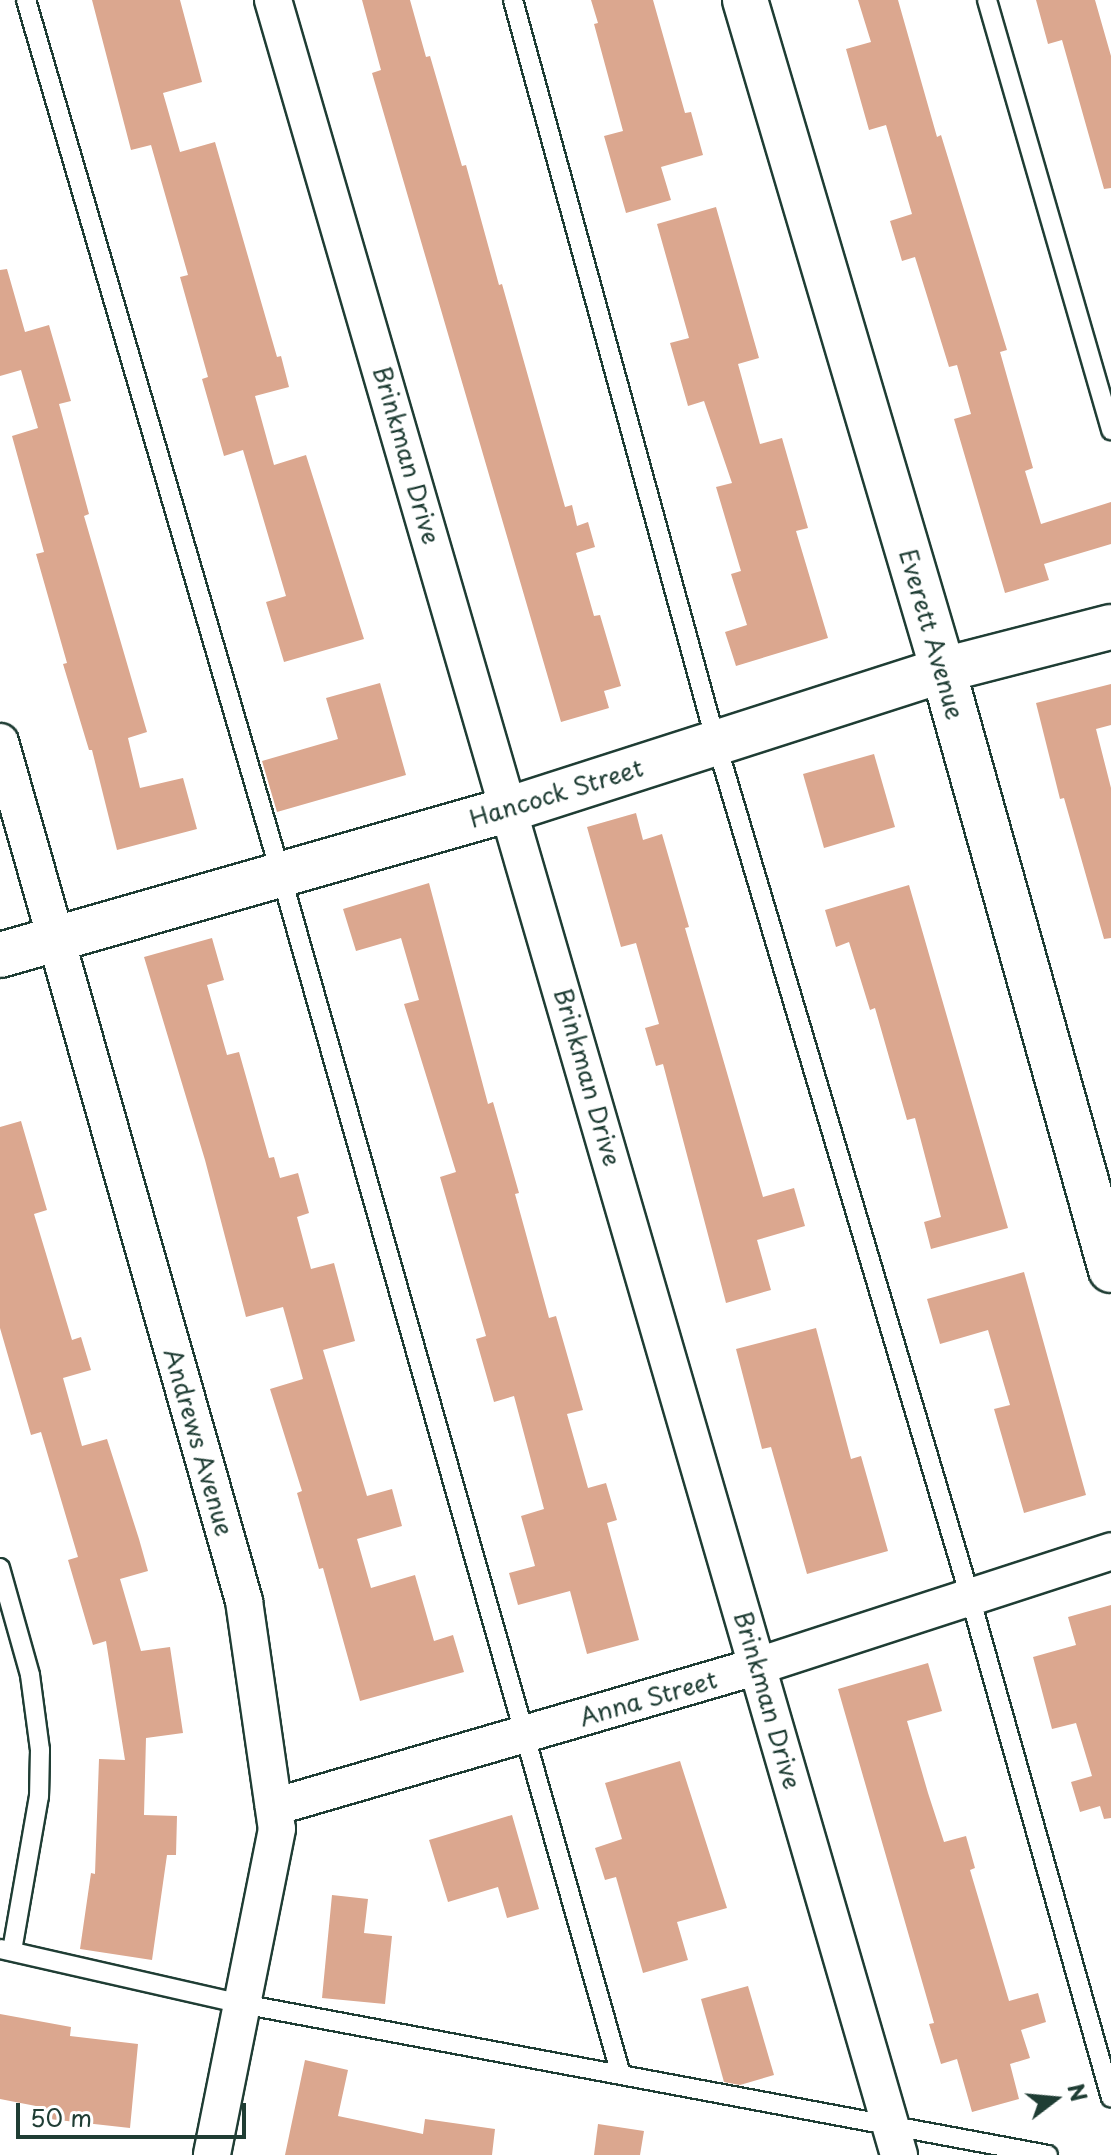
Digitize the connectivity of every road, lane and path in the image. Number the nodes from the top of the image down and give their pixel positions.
1 (26, 0) edge
2 (273, 0) edge
3 (513, 0) edge
4 (745, 0) edge
5 (987, 0) edge
6 (1111, 431) edge
7 (1111, 627) edge
8 (943, 670) junction
9 (0, 742) edge
10 (716, 742) junction
11 (510, 809) junction
12 (281, 875) junction
13 (56, 939) junction
14 (0, 955) edge
15 (1111, 1270) edge
16 (1111, 1551) edge
17 (0, 1568) edge
18 (970, 1597) junction
19 (758, 1666) junction
20 (525, 1733) junction
21 (274, 1807) junction
22 (6, 1950) edge
23 (242, 2004) junction
24 (621, 2075) junction
25 (1111, 2098) edge
26 (895, 2140) edge
27 (212, 2155) edge
28 (1048, 2155) edge

1 - 12 lane
2 - 11 street, Brinkman Drive
3 - 10 lane
4 - 8 street, Everett Avenue
5 - 6 lane
7 - 8 street, Hancock Street
8 - 10 street, Hancock Street
8 - 15 street, Everett Avenue
9 - 13 street, Andrews Avenue
10 - 11 street, Hancock Street
10 - 18 lane
11 - 12 street, Hancock Street
11 - 19 street, Brinkman Drive
12 - 13 street, Hancock Street
12 - 20 lane
13 - 14 street, Hancock Street
13 - 21 street, Andrews Avenue
16 - 18 street, Anna Street
17 - 22 lane
18 - 19 street, Anna Street
18 - 25 lane
19 - 20 street, Anna Street
19 - 26 street, Brinkman Drive
20 - 21 street, Anna Street
20 - 24 lane
21 - 23 street, Andrews Avenue
22 - 23 lane
23 - 24 lane
23 - 27 street, Andrews Avenue
24 - 26 lane
26 - 28 lane

